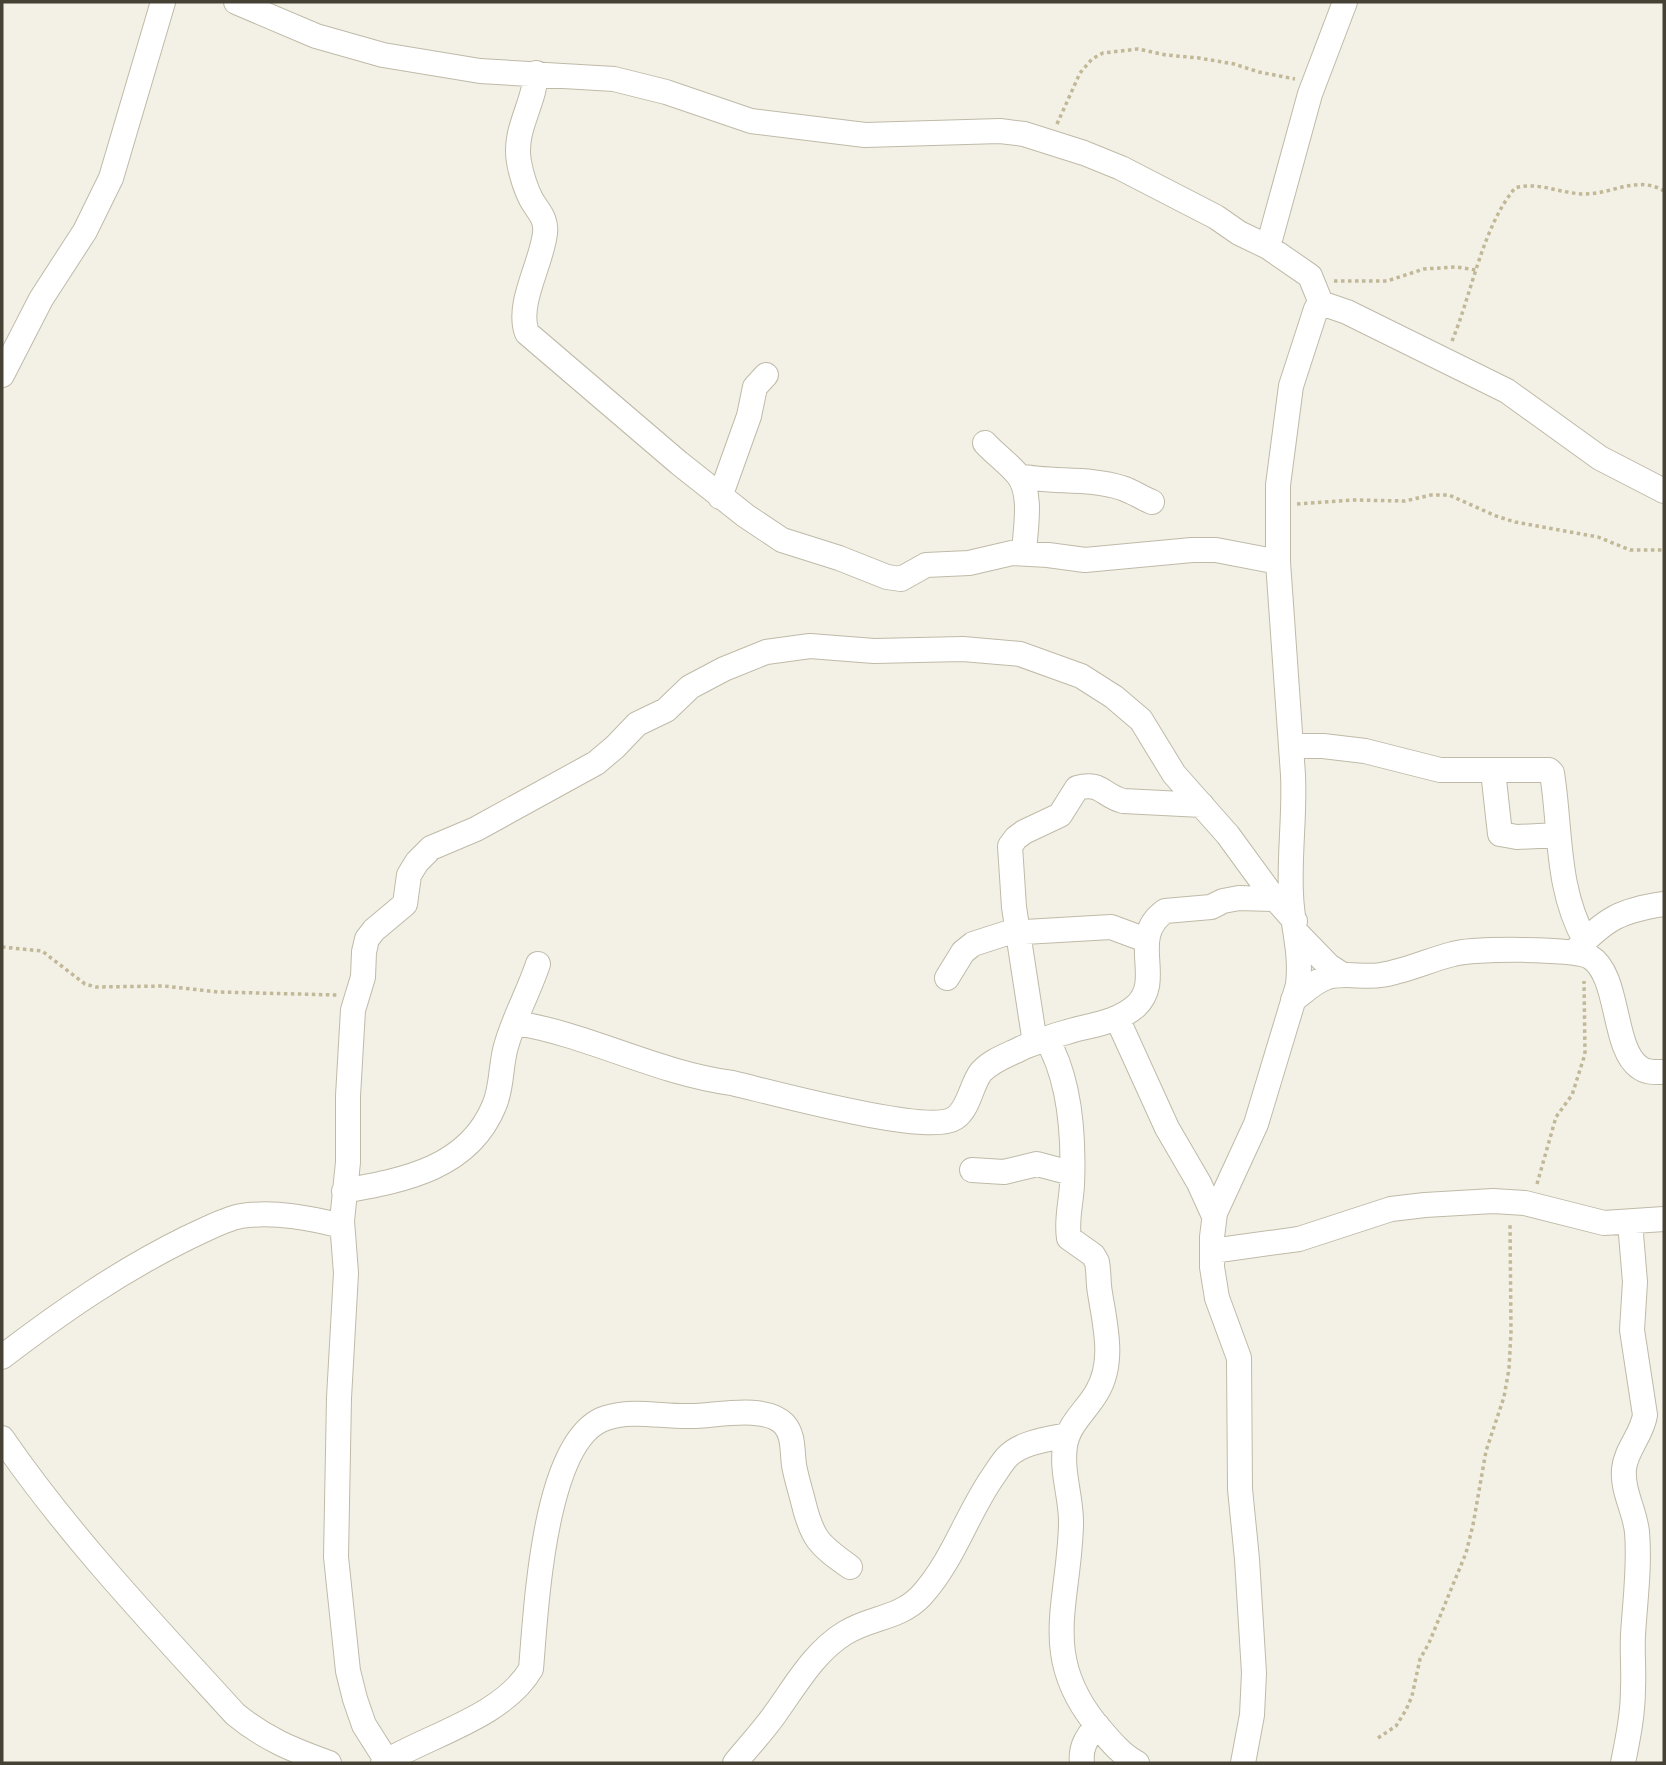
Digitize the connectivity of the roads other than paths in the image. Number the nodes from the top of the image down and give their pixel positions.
1 (163, 2) edge
2 (236, 2) edge
3 (1345, 2) edge
4 (536, 73) junction
5 (1268, 247) junction
6 (1317, 293) junction
7 (2, 375) edge
8 (766, 375) dead end
9 (985, 443) dead end
10 (1019, 476) junction
11 (1664, 491) edge
12 (720, 497) junction
13 (1152, 502) dead end
14 (1024, 553) junction
15 (1278, 562) junction
16 (1292, 746) junction
17 (1493, 771) junction
18 (1202, 805) junction
19 (1558, 835) junction
20 (1276, 899) junction
21 (1664, 904) edge
22 (1296, 928) junction
23 (1018, 932) junction
24 (1146, 940) junction
25 (1581, 950) junction
26 (538, 964) dead end
27 (1343, 975) junction
28 (947, 978) dead end
29 (1293, 1000) junction
30 (1117, 1018) junction
31 (516, 1023) junction
32 (1040, 1041) junction
33 (1664, 1072) edge
34 (972, 1170) dead end
35 (1072, 1173) junction
36 (344, 1191) junction
37 (1214, 1216) junction
38 (1664, 1219) edge
39 (1630, 1222) junction
40 (342, 1226) junction
41 (1212, 1251) junction
42 (2, 1357) edge
43 (1068, 1435) junction
44 (2, 1438) edge
45 (850, 1567) dead end
46 (1097, 1725) junction
47 (329, 1763) edge
48 (386, 1763) edge
49 (735, 1763) edge
50 (1082, 1763) edge
51 (1137, 1763) edge
52 (1243, 1763) edge
53 (1623, 1763) edge

1 - 7 street
2 - 4 street
3 - 5 street
4 - 5 street
4 - 12 street
5 - 6 street
6 - 11 street
6 - 15 street
8 - 12 street
9 - 10 street
10 - 13 street
10 - 14 street
12 - 14 street
14 - 15 street
15 - 16 street
16 - 17 street
16 - 22 street
17 - 19 street
17 - 19 street
18 - 20 street
18 - 23 street
18 - 36 street
19 - 25 street
20 - 22 street
20 - 24 street
21 - 25 street
22 - 27 street
22 - 29 street
23 - 24 street
23 - 28 street
23 - 32 street
24 - 30 street
25 - 27 street
25 - 33 street
26 - 31 street
27 - 29 street
29 - 37 street
30 - 32 street
30 - 37 street
31 - 32 street
31 - 36 street
32 - 35 street
34 - 35 street
35 - 43 street
36 - 40 street
37 - 41 street
38 - 39 street
39 - 41 street
39 - 53 street
40 - 42 street
40 - 48 street
41 - 52 street
43 - 46 street
43 - 49 street
44 - 47 street
45 - 48 street
46 - 50 street
46 - 51 street

